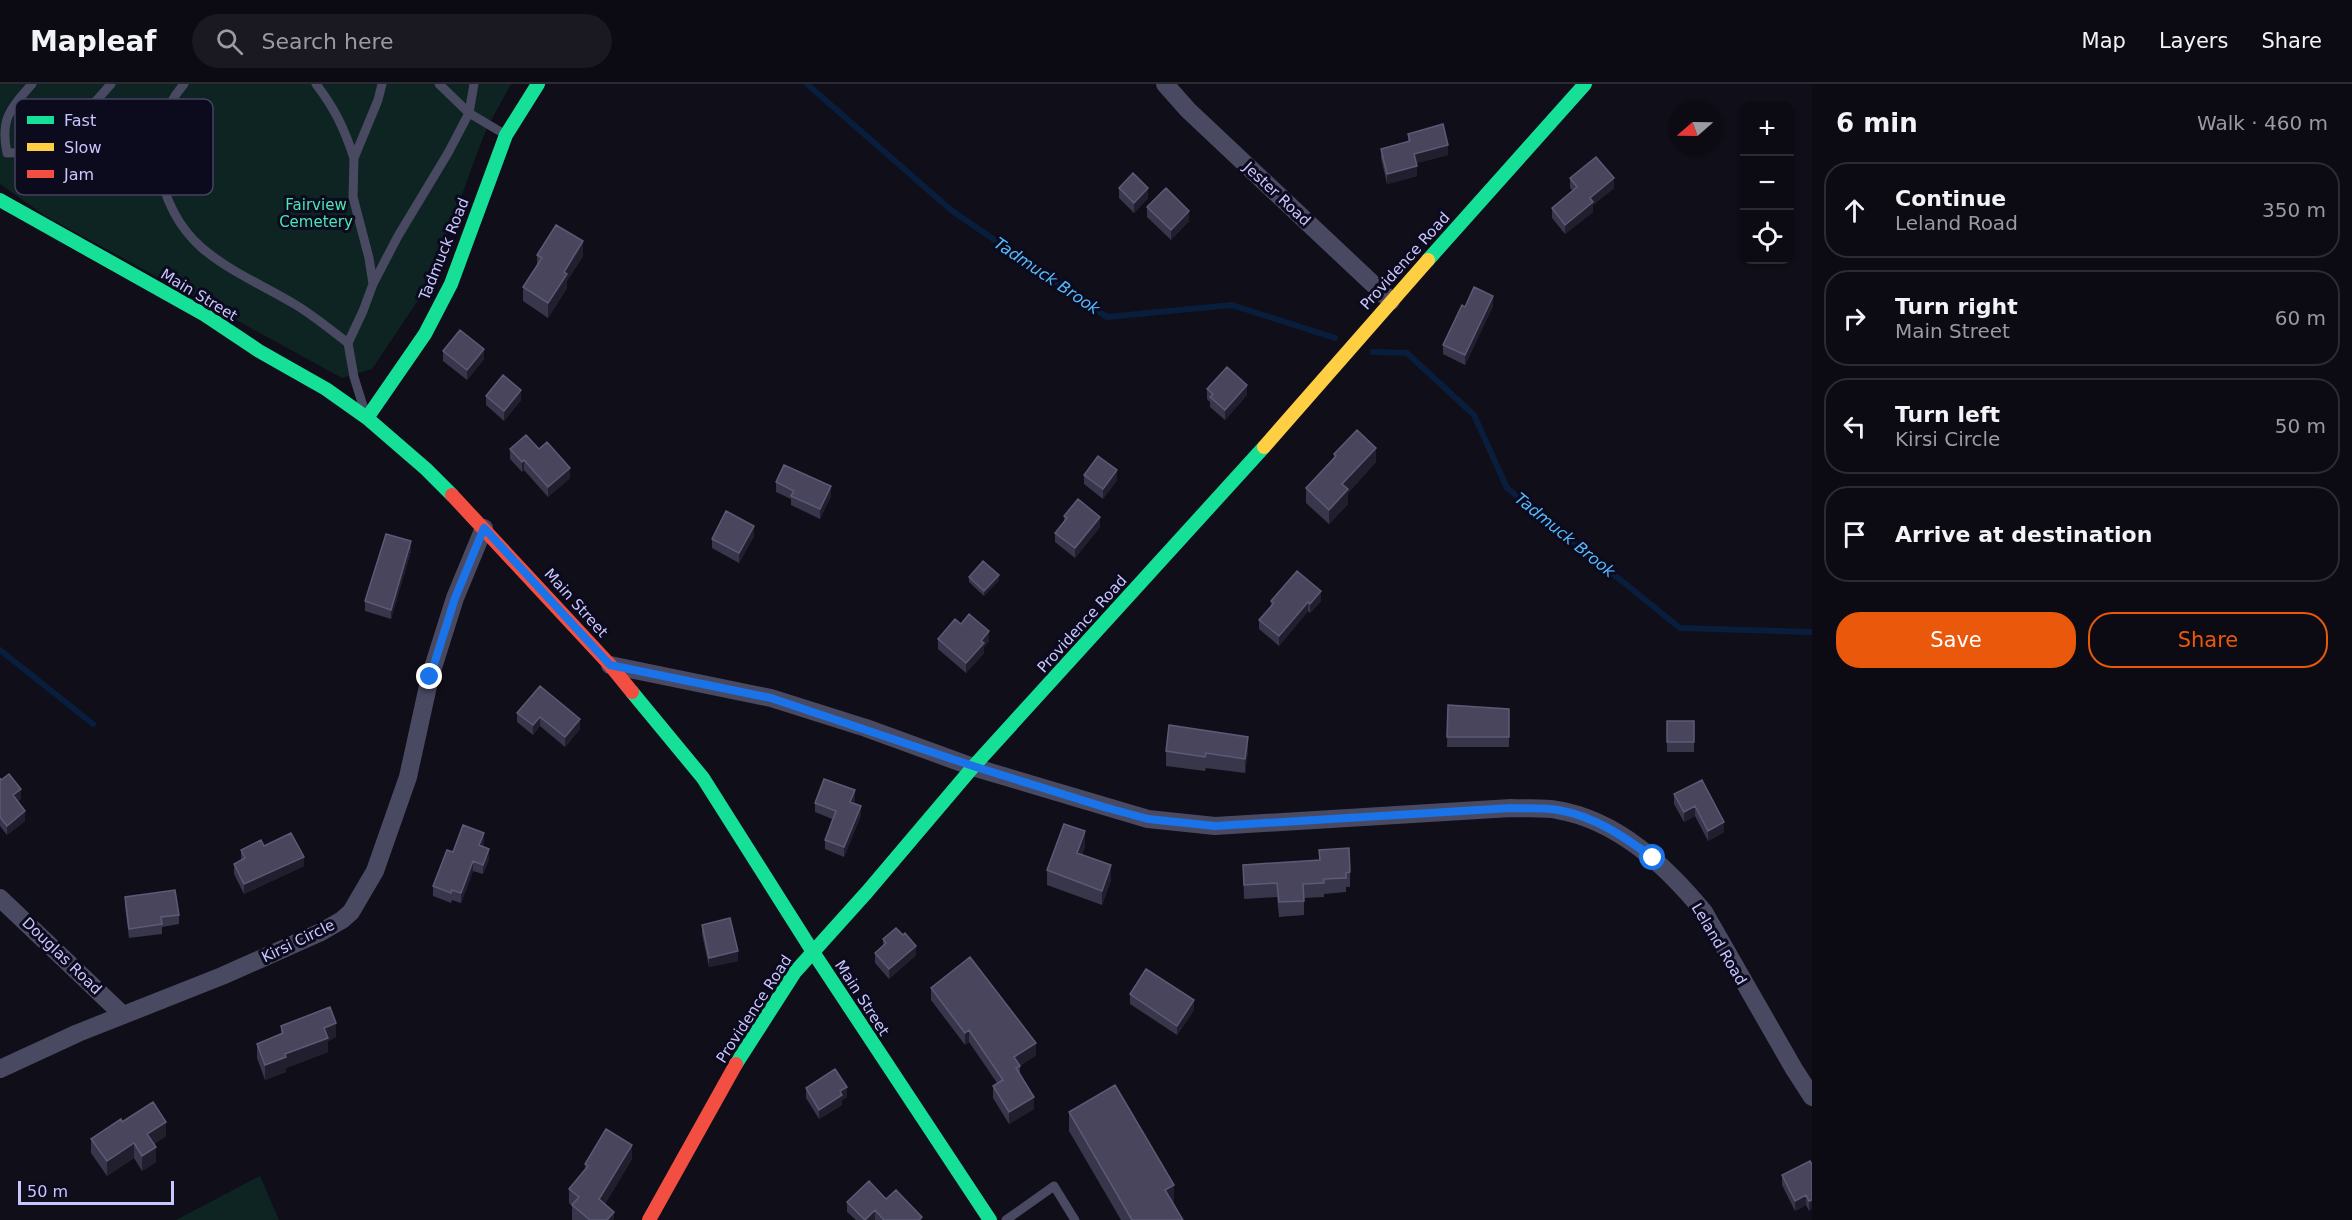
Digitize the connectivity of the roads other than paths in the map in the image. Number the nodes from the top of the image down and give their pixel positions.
1 (32, 84) edge
2 (111, 84) edge
3 (184, 84) edge
4 (316, 84) edge
5 (382, 84) edge
6 (439, 84) edge
7 (474, 84) edge
8 (538, 84) edge
9 (1165, 84) edge
10 (1585, 84) edge
11 (18, 99) edge
12 (98, 99) edge
13 (174, 99) edge
14 (15, 103) edge
15 (469, 113) junction
16 (506, 135) junction
17 (3, 157) edge
18 (354, 158) junction
19 (167, 195) edge
20 (0, 200) edge
21 (373, 284) junction
22 (1391, 301) junction
23 (348, 343) junction
24 (367, 418) junction
25 (484, 528) junction
26 (610, 665) junction
27 (973, 766) junction
28 (0, 898) edge
29 (813, 952) junction
30 (123, 1015) junction
31 (0, 1069) edge
32 (1812, 1097) edge
33 (649, 1220) edge
34 (990, 1220) edge
35 (1006, 1220) edge
36 (1075, 1220) edge

1 - 11 lane
2 - 12 lane
3 - 13 lane
4 - 18 lane
5 - 18 lane
6 - 15 lane
7 - 15 lane
8 - 16 street, Tadmuck Road
9 - 22 street, Jester Road
10 - 22 street, Providence Road
14 - 17 lane
15 - 16 lane
15 - 21 lane
16 - 24 street, Tadmuck Road
18 - 21 lane
19 - 23 lane
20 - 24 street, Main Street
21 - 23 lane
22 - 27 street, Providence Road
23 - 24 lane
24 - 25 street, Main Street
25 - 26 street, Main Street
25 - 30 street, Kirsi Circle
26 - 27 street, Leland Road
26 - 29 street, Main Street
27 - 29 street, Providence Road
27 - 32 street, Leland Road
28 - 30 street, Douglas Road
29 - 33 street, Providence Road
29 - 34 street, Main Street
30 - 31 street, Kirsi Circle
35 - 36 lane

